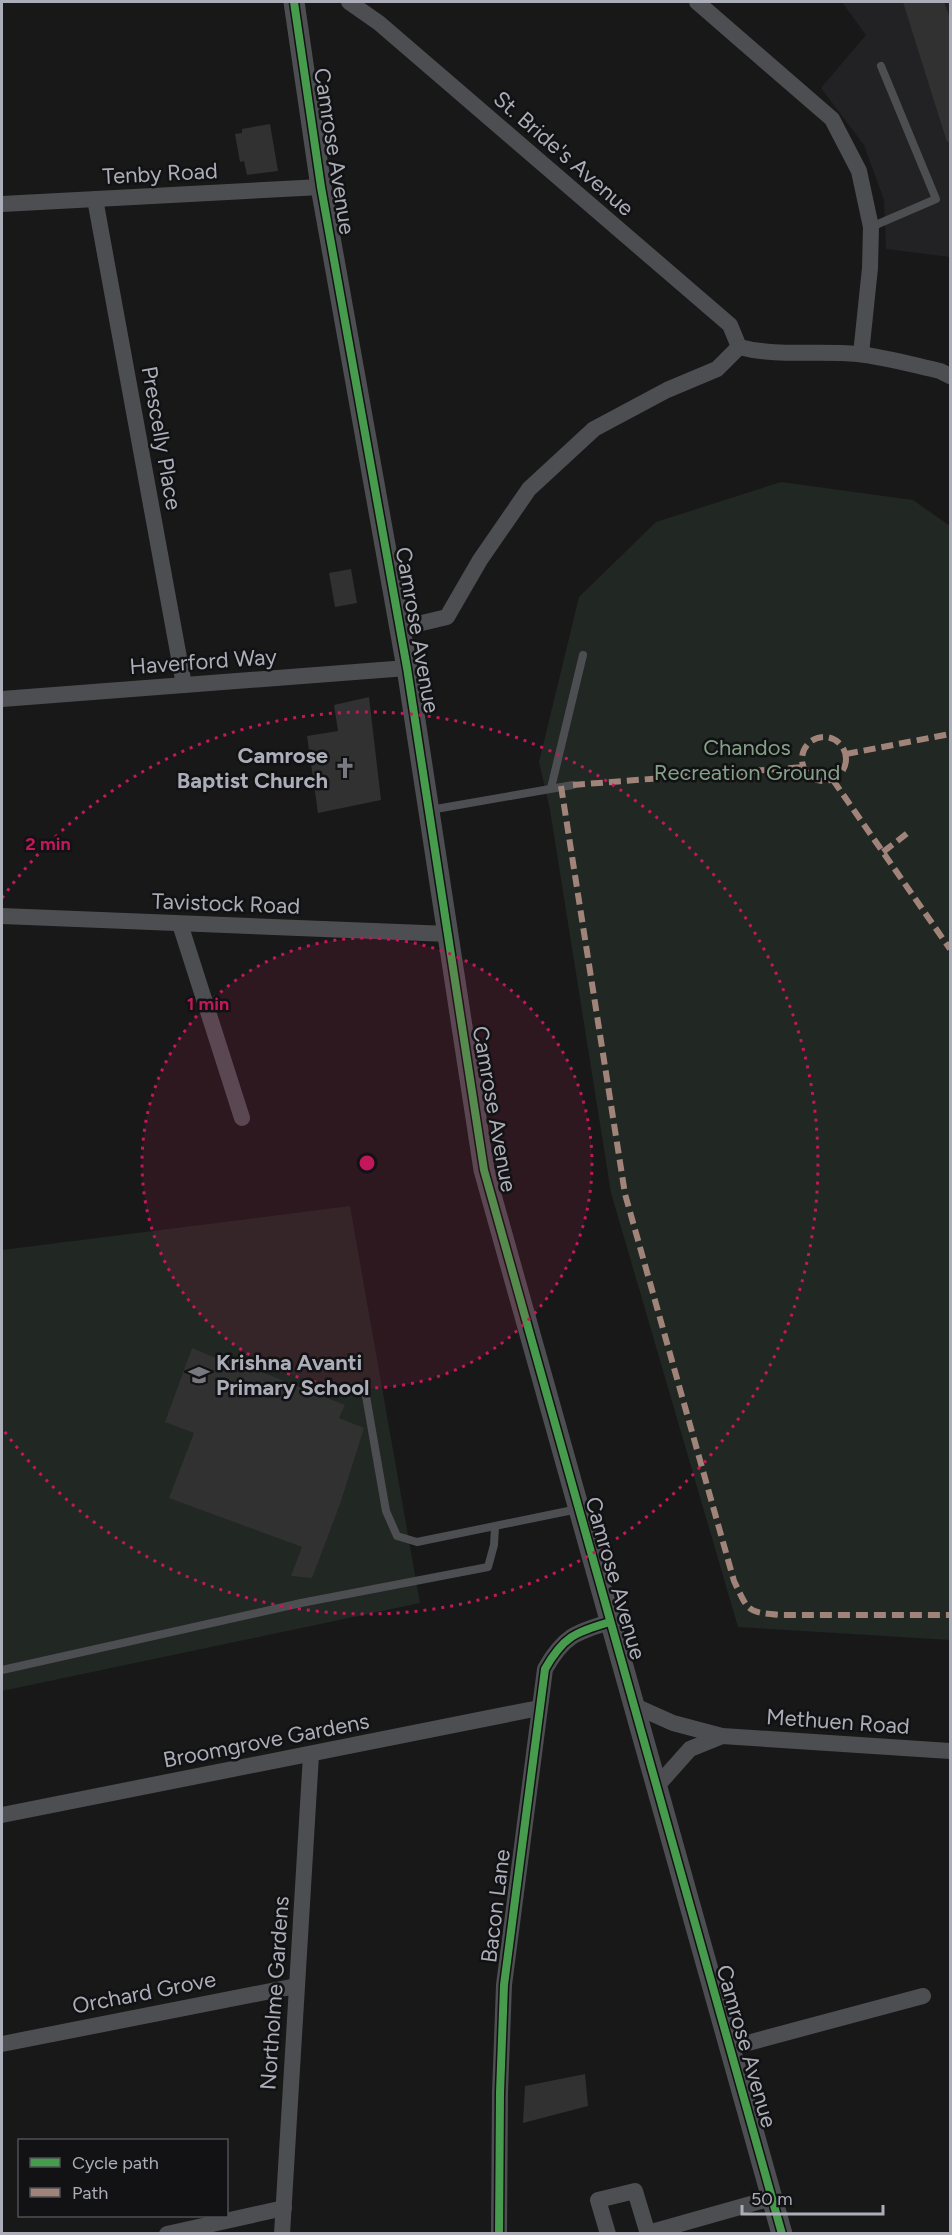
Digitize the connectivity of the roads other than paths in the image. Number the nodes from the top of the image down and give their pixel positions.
1 (294, 2) edge
2 (349, 2) edge
3 (697, 2) edge
4 (881, 66) dead end
5 (321, 188) junction
6 (96, 199) junction
7 (2, 204) edge
8 (871, 227) junction
9 (739, 347) junction
10 (861, 354) junction
11 (951, 376) edge
12 (401, 628) junction
13 (583, 655) dead end
14 (408, 668) junction
15 (184, 685) junction
16 (2, 699) edge
17 (573, 785) dead end
18 (551, 788) junction
19 (430, 810) junction
20 (2, 916) edge
21 (180, 924) junction
22 (449, 934) junction
23 (242, 1118) dead end
24 (366, 1396) dead end
25 (578, 1509) junction
26 (495, 1527) junction
27 (610, 1622) junction
28 (2, 1670) edge
29 (635, 1706) junction
30 (539, 1708) junction
31 (722, 1736) junction
32 (951, 1751) edge
33 (311, 1755) junction
34 (657, 1786) junction
35 (2, 1815) edge
36 (296, 1986) junction
37 (923, 1996) dead end
38 (2, 2044) edge
39 (729, 2048) junction
40 (772, 2198) junction
41 (284, 2208) junction
42 (648, 2233) edge
43 (167, 2234) edge
44 (282, 2234) edge
45 (499, 2234) edge
46 (608, 2234) edge
47 (782, 2234) edge

1 - 5 street, Camrose Avenue
2 - 9 street, St. Bride's Avenue
3 - 8 street
4 - 8 lane
5 - 6 street, Tenby Road
5 - 12 street, Camrose Avenue
6 - 7 street, Tenby Road
6 - 15 street, Prescelly Place
8 - 10 street
9 - 10 street
9 - 12 street
10 - 11 street
12 - 14 street, Camrose Avenue
13 - 18 lane
14 - 15 street, Haverford Way
14 - 19 street, Camrose Avenue
15 - 16 street, Haverford Way
17 - 18 lane
18 - 19 lane
19 - 22 street, Camrose Avenue
20 - 21 street, Tavistock Road
21 - 22 street, Tavistock Road
21 - 23 street
22 - 25 street, Camrose Avenue
24 - 26 lane
25 - 26 lane
25 - 27 street, Camrose Avenue
26 - 28 lane
27 - 29 street, Camrose Avenue
27 - 30 street, Bacon Lane
29 - 31 street, Methuen Road
29 - 34 street, Camrose Avenue
30 - 33 street, Broomgrove Gardens
30 - 45 street, Bacon Lane
31 - 32 street, Methuen Road
31 - 34 street, Methuen Road
33 - 35 street, Broomgrove Gardens
33 - 36 street, Northolme Gardens
34 - 39 street, Camrose Avenue
36 - 38 street, Orchard Grove
36 - 41 street, Northolme Gardens
37 - 39 street
39 - 40 street, Camrose Avenue
40 - 42 street
40 - 47 street, Camrose Avenue
41 - 43 street
41 - 44 street, Northolme Gardens
42 - 46 street

